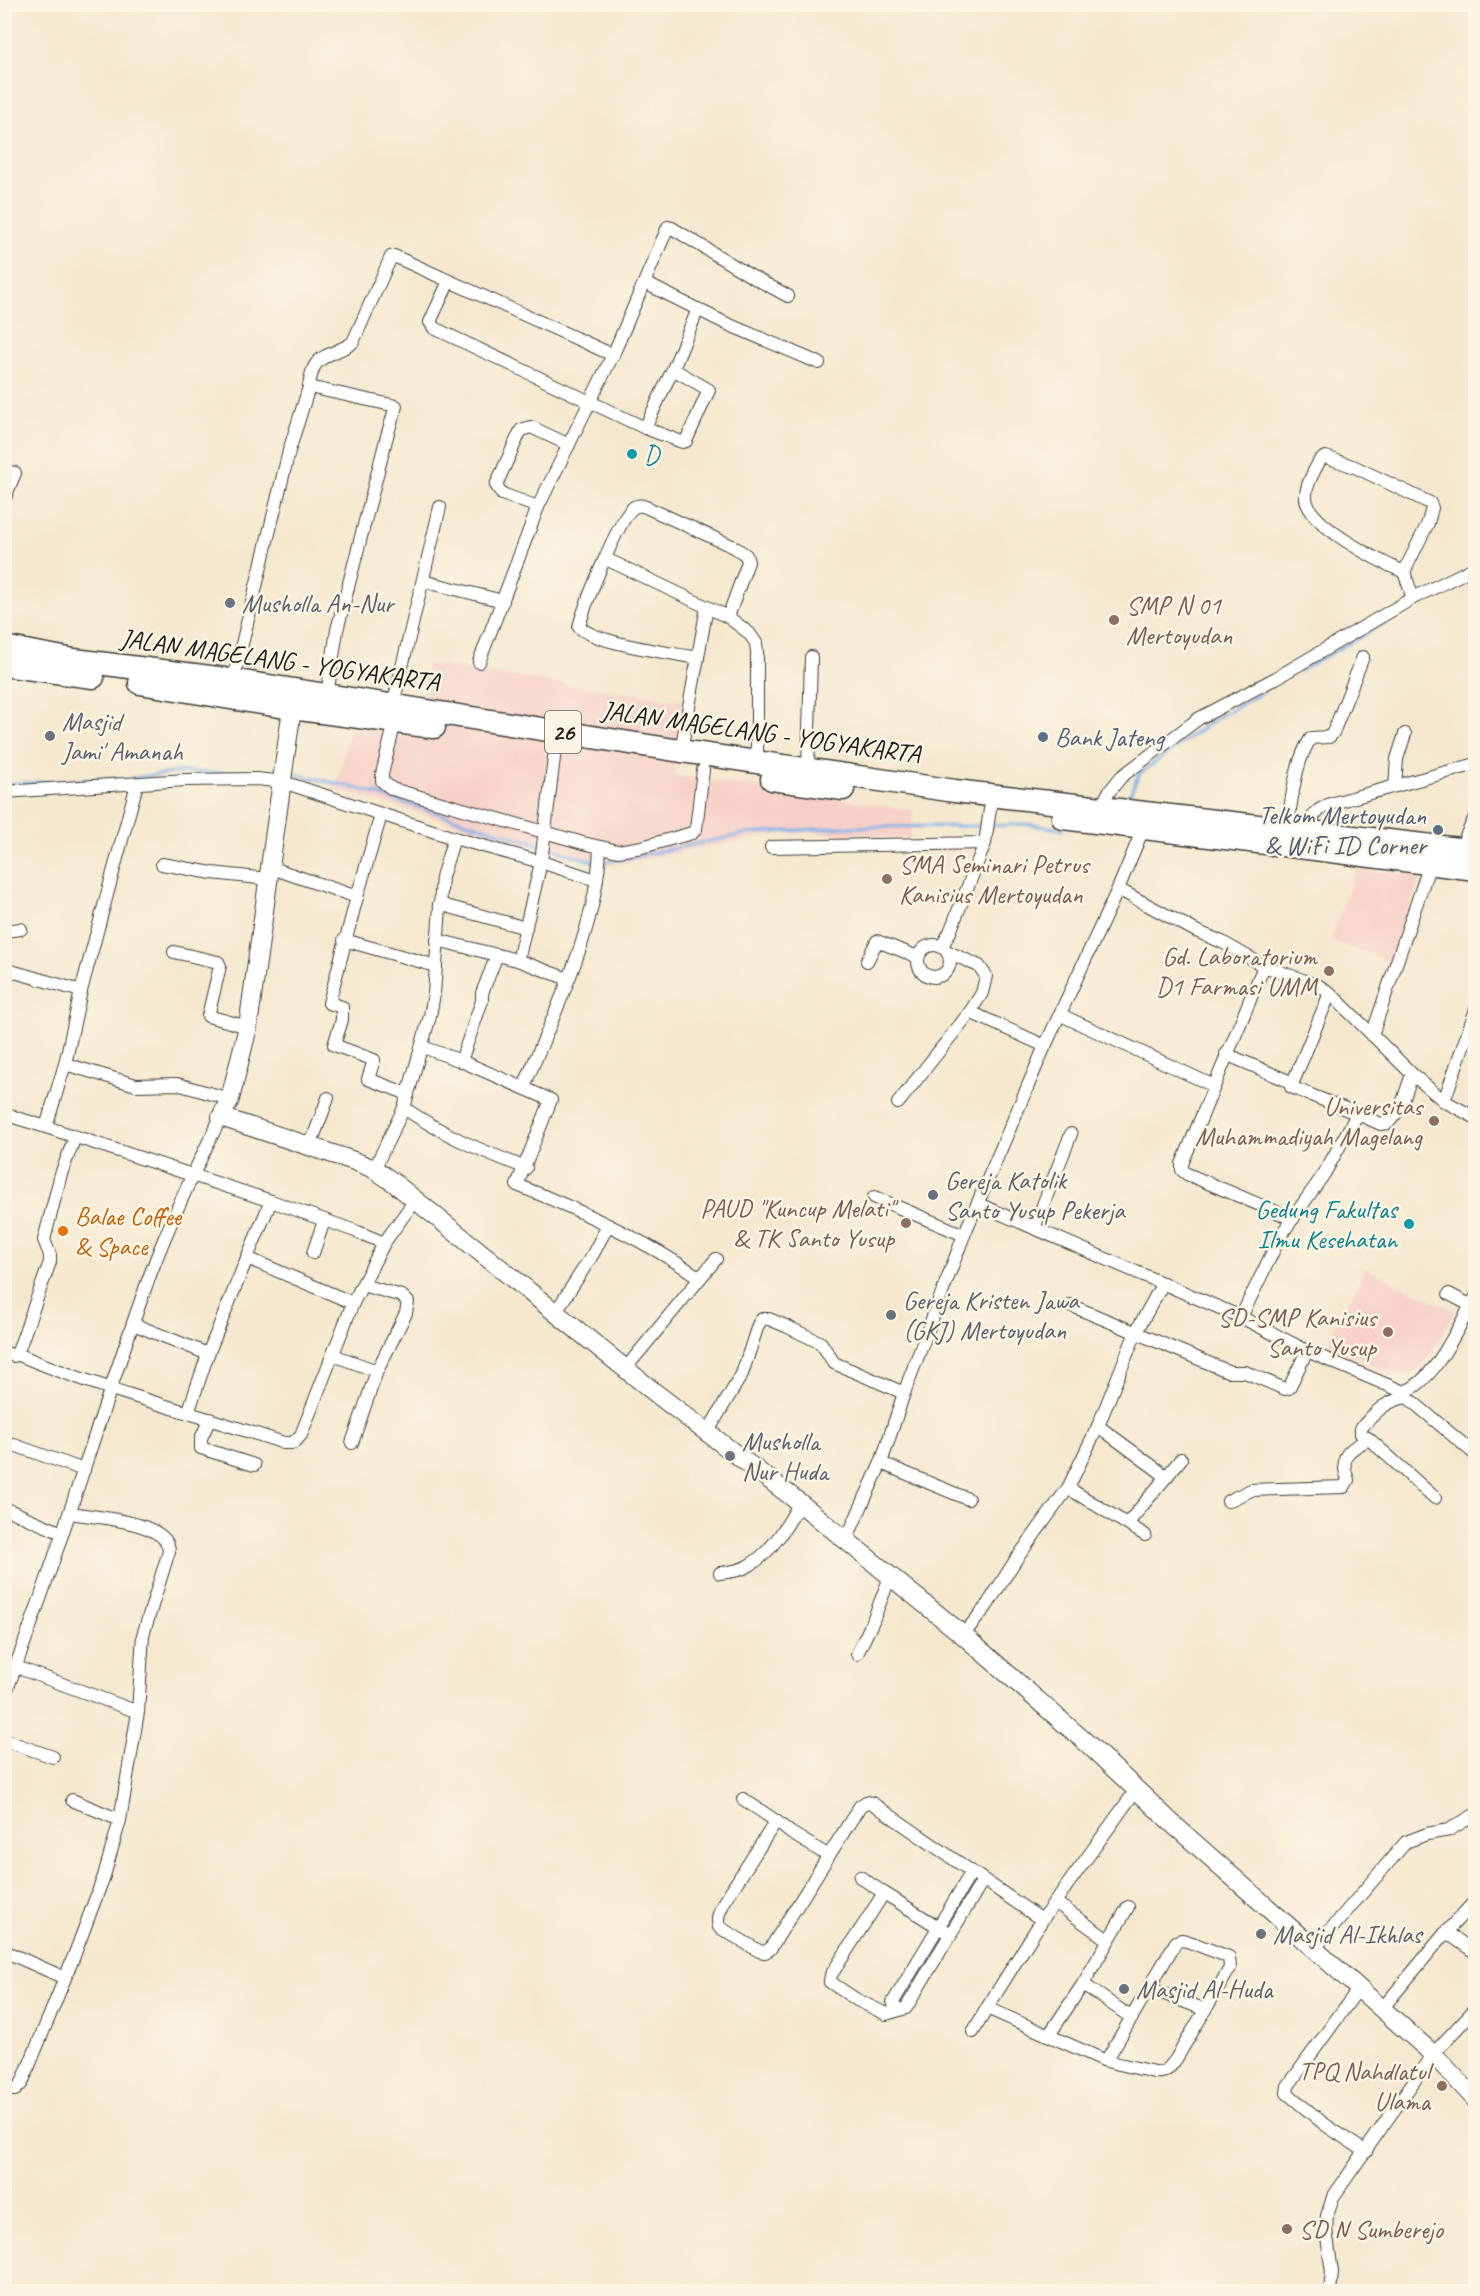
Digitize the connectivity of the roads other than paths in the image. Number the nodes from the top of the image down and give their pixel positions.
1 (449, 281) junction
2 (645, 283) junction
3 (788, 296) dead end
4 (698, 309) junction
5 (614, 355) junction
6 (819, 363) dead end
7 (673, 369) junction
8 (309, 387) junction
9 (589, 402) junction
10 (645, 428) junction
11 (568, 445) junction
12 (4, 471) edge
13 (4, 500) edge
14 (440, 507) dead end
15 (538, 507) junction
16 (606, 559) junction
17 (1476, 567) edge
18 (1404, 572) junction
19 (423, 581) junction
20 (1413, 598) junction
21 (503, 601) junction
22 (707, 607) junction
23 (728, 616) junction
24 (4, 647) edge
25 (812, 657) dead end
26 (1363, 657) dead end
27 (698, 658) junction
28 (479, 662) dead end
29 (4, 665) edge
30 (233, 681) junction
31 (327, 695) junction
32 (292, 708) junction
33 (394, 714) junction
34 (1406, 734) dead end
35 (556, 742) junction
36 (681, 751) junction
37 (757, 762) junction
38 (1476, 764) edge
39 (808, 768) junction
40 (703, 770) junction
41 (284, 775) junction
42 (137, 786) junction
43 (1395, 786) junction
44 (4, 792) edge
45 (953, 797) junction
46 (990, 812) junction
47 (381, 815) junction
48 (1476, 815) edge
49 (1120, 819) junction
50 (1293, 830) junction
51 (453, 838) junction
52 (986, 838) junction
53 (543, 847) junction
54 (600, 847) junction
55 (771, 847) dead end
56 (1468, 850) edge
57 (162, 864) dead end
58 (1430, 864) junction
59 (1476, 869) edge
60 (269, 873) junction
61 (597, 878) junction
62 (1118, 889) junction
63 (357, 897) junction
64 (439, 904) junction
65 (526, 928) junction
66 (21, 929) dead end
67 (4, 931) edge
68 (344, 940) junction
69 (437, 940) junction
70 (945, 949) junction
71 (174, 952) dead end
72 (520, 952) dead end
73 (497, 955) junction
74 (918, 957) junction
75 (867, 961) dead end
76 (436, 966) junction
77 (1264, 966) junction
78 (4, 969) edge
79 (568, 979) junction
80 (81, 991) junction
81 (1330, 993) junction
82 (1476, 1009) edge
83 (970, 1012) junction
84 (1061, 1015) junction
85 (248, 1027) junction
86 (1372, 1035) junction
87 (1045, 1046) junction
88 (423, 1047) junction
89 (1226, 1054) junction
90 (461, 1061) junction
91 (65, 1064) junction
92 (1412, 1074) junction
93 (1293, 1083) junction
94 (1214, 1086) junction
95 (524, 1087) junction
96 (408, 1094) junction
97 (328, 1098) dead end
98 (230, 1100) junction
99 (1444, 1101) junction
100 (898, 1103) dead end
101 (404, 1108) junction
102 (4, 1114) edge
103 (1358, 1114) junction
104 (221, 1117) junction
105 (1476, 1118) edge
106 (46, 1127) junction
107 (1071, 1134) dead end
108 (75, 1137) junction
109 (310, 1146) junction
110 (526, 1168) junction
111 (374, 1169) junction
112 (192, 1175) junction
113 (874, 1197) dead end
114 (415, 1200) junction
115 (271, 1202) junction
116 (978, 1204) junction
117 (1293, 1219) junction
118 (324, 1221) junction
119 (608, 1225) junction
120 (1034, 1228) junction
121 (964, 1235) junction
122 (384, 1243) junction
123 (313, 1253) dead end
124 (247, 1258) junction
125 (716, 1259) dead end
126 (700, 1278) junction
127 (1163, 1283) junction
128 (362, 1285) junction
129 (1449, 1294) dead end
130 (1473, 1301) edge
131 (353, 1303) junction
132 (1070, 1305) dead end
133 (555, 1313) junction
134 (1241, 1317) junction
135 (133, 1324) junction
136 (1136, 1332) junction
137 (1306, 1351) junction
138 (11, 1353) edge
139 (208, 1354) junction
140 (333, 1355) junction
141 (625, 1369) junction
142 (376, 1371) junction
143 (110, 1390) junction
144 (904, 1393) junction
145 (1405, 1395) junction
146 (188, 1413) junction
147 (210, 1419) junction
148 (1098, 1426) junction
149 (707, 1433) junction
150 (1369, 1439) junction
151 (352, 1443) dead end
152 (4, 1449) edge
153 (1476, 1455) edge
154 (1181, 1459) dead end
155 (880, 1463) junction
156 (254, 1465) dead end
157 (84, 1470) junction
158 (1167, 1477) junction
159 (1068, 1488) junction
160 (1435, 1498) dead end
161 (968, 1499) dead end
162 (1228, 1501) dead end
163 (800, 1503) junction
164 (4, 1508) edge
165 (70, 1513) junction
166 (1128, 1523) junction
167 (62, 1533) junction
168 (1145, 1535) dead end
169 (846, 1540) junction
170 (720, 1573) dead end
171 (890, 1577) junction
172 (963, 1635) junction
173 (857, 1654) dead end
174 (16, 1666) junction
175 (4, 1696) edge
176 (138, 1712) junction
177 (4, 1740) edge
178 (53, 1756) dead end
179 (1136, 1790) junction
180 (743, 1799) dead end
181 (72, 1800) dead end
182 (1476, 1814) edge
183 (120, 1820) junction
184 (776, 1821) junction
185 (829, 1856) junction
186 (971, 1873) junction
187 (860, 1877) dead end
188 (984, 1880) junction
189 (884, 1893) junction
190 (1476, 1900) edge
191 (1055, 1902) junction
192 (1128, 1907) dead end
193 (1042, 1920) junction
194 (938, 1926) junction
195 (1446, 1932) junction
196 (951, 1935) junction
197 (1108, 1940) junction
198 (1314, 1949) junction
199 (4, 1951) edge
200 (1476, 1953) edge
201 (65, 1978) junction
202 (1083, 1984) junction
203 (1149, 1988) junction
204 (1359, 1988) junction
205 (987, 2008) junction
206 (1476, 2008) edge
207 (897, 2010) junction
208 (1206, 2010) junction
209 (1381, 2010) junction
210 (1132, 2018) junction
211 (973, 2032) dead end
212 (1049, 2035) junction
213 (1433, 2054) junction
214 (1106, 2061) junction
215 (4, 2089) edge
216 (1476, 2100) edge
217 (1366, 2152) junction
218 (1330, 2292) edge

1 - 5 street
1 - 8 street
1 - 9 street
2 - 3 street
2 - 4 street
2 - 5 street
4 - 6 street
4 - 7 street
5 - 9 street
7 - 10 street
7 - 10 street
8 - 30 street
8 - 31 street
9 - 10 street
9 - 11 street
11 - 15 street
11 - 15 street
12 - 13 street
14 - 19 street
15 - 21 street
16 - 22 street
16 - 23 street
16 - 27 street
17 - 20 street
18 - 18 street
18 - 20 street
19 - 21 street
19 - 33 street
20 - 49 street
21 - 28 street
22 - 23 street
22 - 27 street
23 - 37 street
24 - 30 highway, JALAN MAGELANG - YOGYAKARTA / 26
25 - 39 street
26 - 50 street
27 - 36 street
29 - 32 highway, JALAN MAGELANG - YOGYAKARTA / 26
30 - 31 highway, JALAN MAGELANG - YOGYAKARTA / 26
31 - 33 highway, JALAN MAGELANG - YOGYAKARTA / 26
32 - 33 highway, JALAN MAGELANG - YOGYAKARTA / 26
32 - 41 street
33 - 35 highway, JALAN MAGELANG - YOGYAKARTA / 26
33 - 36 highway, JALAN MAGELANG - YOGYAKARTA / 26
33 - 53 street
34 - 43 street
35 - 40 highway, JALAN MAGELANG - YOGYAKARTA / 26
35 - 53 street
36 - 37 highway, JALAN MAGELANG - YOGYAKARTA / 26
37 - 39 highway, JALAN MAGELANG - YOGYAKARTA / 26
38 - 43 street
39 - 45 highway, JALAN MAGELANG - YOGYAKARTA / 26
40 - 45 highway, JALAN MAGELANG - YOGYAKARTA / 26
40 - 54 street
41 - 42 street
41 - 47 street
41 - 60 street
42 - 44 street
42 - 80 street
43 - 50 street
45 - 46 highway, JALAN MAGELANG - YOGYAKARTA / 26
45 - 49 highway, JALAN MAGELANG - YOGYAKARTA / 26
46 - 49 highway, JALAN MAGELANG - YOGYAKARTA / 26
46 - 52 street
47 - 51 street
47 - 63 street
48 - 56 street
49 - 50 highway, JALAN MAGELANG - YOGYAKARTA / 26
49 - 58 highway, JALAN MAGELANG - YOGYAKARTA / 26
49 - 62 street
50 - 56 highway, JALAN MAGELANG - YOGYAKARTA / 26
51 - 53 street
51 - 64 street
52 - 55 street
52 - 70 street
53 - 54 street
53 - 61 street
53 - 65 street
54 - 61 street
57 - 60 street
58 - 59 highway, JALAN MAGELANG - YOGYAKARTA / 26
58 - 86 street
60 - 63 street
60 - 85 street
61 - 79 street
62 - 77 street
62 - 84 street
63 - 68 street
64 - 65 street
64 - 69 street
65 - 72 street
66 - 67 street
68 - 76 street
68 - 96 street
69 - 73 street
69 - 76 street
70 - 74 street
70 - 74 street
70 - 83 street
71 - 85 street
73 - 79 street
73 - 90 street
74 - 75 street
76 - 88 street
77 - 81 street
77 - 89 street
78 - 80 street
79 - 95 street
80 - 91 street
81 - 86 street
81 - 93 street
82 - 99 street
83 - 87 street
83 - 100 street
84 - 87 street
84 - 94 street
85 - 98 street
86 - 92 street
87 - 116 street
88 - 90 street
88 - 96 street
89 - 93 street
89 - 94 street
90 - 95 street
91 - 98 street
91 - 106 street
92 - 99 street
92 - 103 street
93 - 103 street
94 - 117 street
95 - 110 street
96 - 101 street
97 - 109 street
98 - 104 street
99 - 105 street
101 - 110 street
101 - 111 street
102 - 106 street
103 - 117 street
104 - 109 street
104 - 112 street
106 - 108 street
107 - 120 street
108 - 112 street
108 - 138 street
109 - 111 street
110 - 119 street
111 - 114 street
112 - 115 street
112 - 135 street
113 - 121 street
114 - 122 street
114 - 133 street
115 - 118 street
115 - 124 street
116 - 120 street
116 - 121 street
117 - 134 street
118 - 122 street
118 - 123 street
119 - 126 street
119 - 133 street
120 - 127 street
121 - 144 street
122 - 128 street
124 - 131 street
124 - 139 street
125 - 126 street
126 - 141 street
127 - 134 street
127 - 136 street
128 - 131 street
128 - 142 street
129 - 130 street
130 - 145 street
131 - 140 street
132 - 136 street
133 - 141 street
134 - 137 street
135 - 139 street
135 - 143 street
136 - 137 street
136 - 148 street
137 - 145 street
138 - 143 street
139 - 146 street
140 - 142 street
140 - 147 street
141 - 149 street
142 - 151 street
143 - 146 street
143 - 157 street
144 - 149 street
144 - 155 street
145 - 150 street
145 - 153 street
146 - 147 street
147 - 156 street
148 - 158 street
148 - 159 street
149 - 163 street
150 - 160 street
150 - 162 street
152 - 157 street
154 - 158 street
155 - 161 street
155 - 169 street
157 - 165 street
158 - 166 street
159 - 166 street
159 - 172 street
163 - 169 street
163 - 170 street
164 - 167 street
165 - 167 street
165 - 176 street
166 - 168 street
167 - 174 street
169 - 171 street
171 - 172 street
171 - 173 street
172 - 179 street
174 - 175 street
174 - 176 street
176 - 183 street
177 - 178 street
179 - 191 street
179 - 198 street
180 - 184 street
181 - 183 street
182 - 198 street
183 - 201 street
184 - 185 street
184 - 185 street
185 - 186 street
186 - 188 street
186 - 194 street
187 - 189 street
188 - 193 street
188 - 196 street
189 - 194 street
189 - 207 street
190 - 195 street
191 - 193 street
191 - 197 street
192 - 197 street
193 - 205 street
194 - 196 street
194 - 207 street
195 - 200 street
195 - 209 street
196 - 207 street
197 - 202 street
198 - 204 street
199 - 201 street
201 - 215 street
202 - 210 street
202 - 212 street
203 - 208 street
203 - 208 street
203 - 210 street
204 - 209 street
204 - 217 street
205 - 211 street
205 - 212 street
206 - 213 street
208 - 214 street
209 - 213 street
210 - 214 street
212 - 214 street
213 - 216 street
213 - 217 street
217 - 218 street

